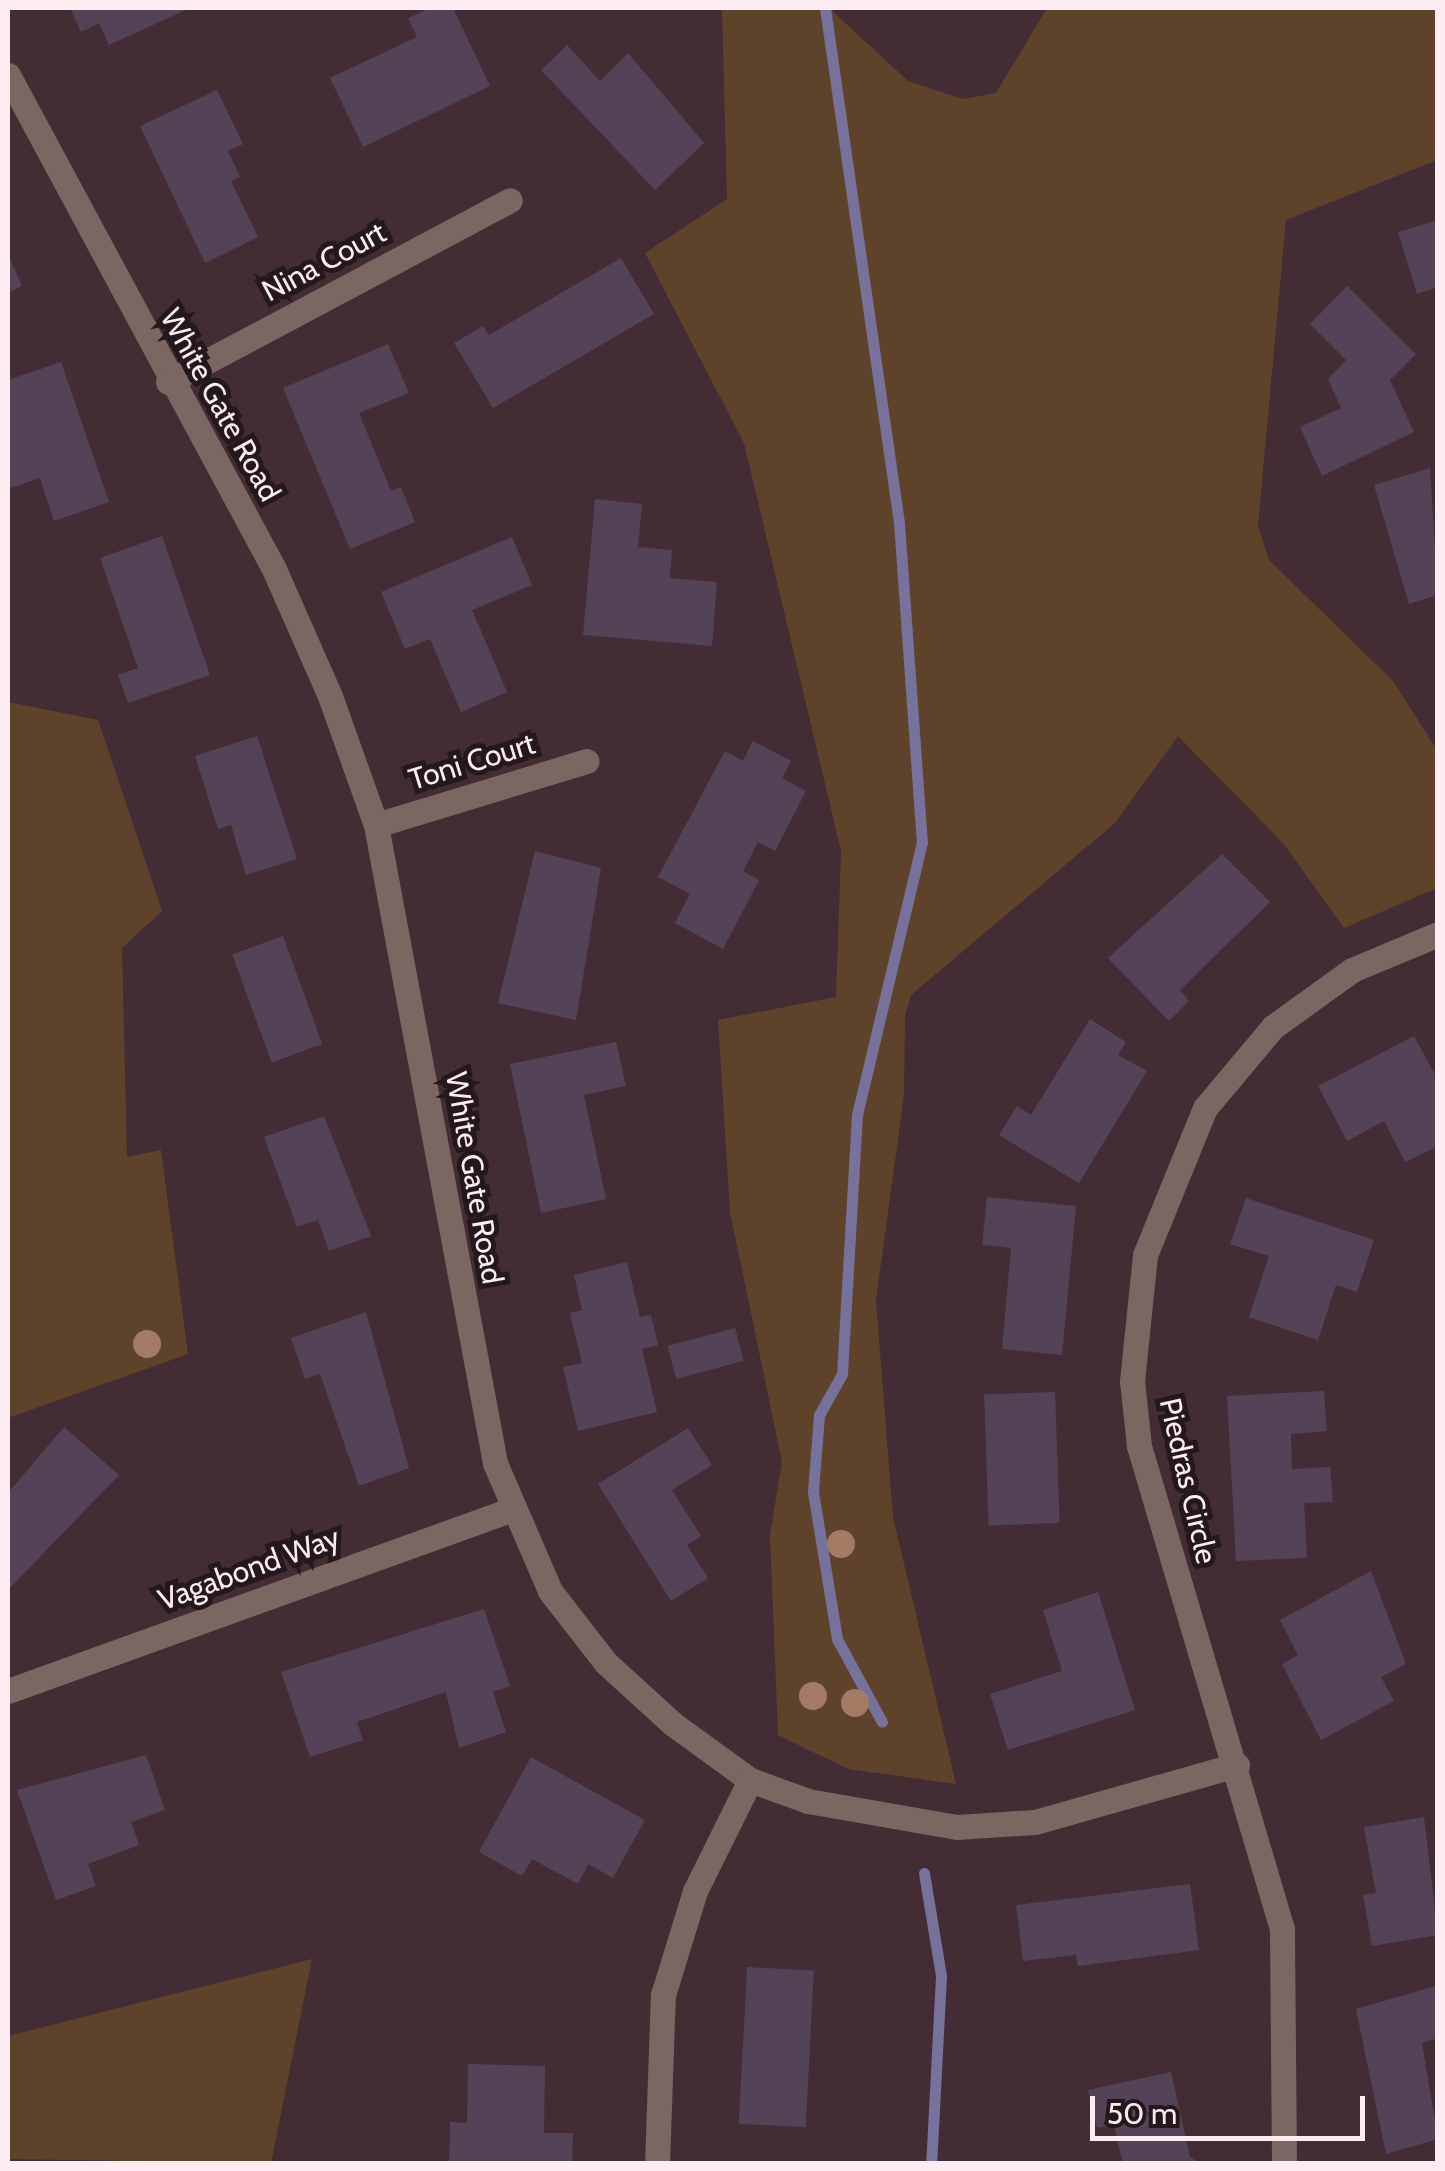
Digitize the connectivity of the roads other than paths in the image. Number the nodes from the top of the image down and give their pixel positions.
1 (8, 75) edge
2 (510, 200) dead end
3 (168, 382) junction
4 (587, 761) dead end
5 (376, 825) junction
6 (1438, 934) edge
7 (512, 1509) junction
8 (8, 1691) edge
9 (1238, 1764) junction
10 (750, 1780) junction
11 (657, 2164) edge
12 (1284, 2164) edge

1 - 3 street, White Gate Road
2 - 3 street, Nina Court
3 - 5 street, White Gate Road
4 - 5 street, Toni Court
5 - 7 street, White Gate Road
6 - 9 street, Piedras Circle
7 - 8 street, Vagabond Way
7 - 10 street, White Gate Road
9 - 10 street, White Gate Road
9 - 12 street, Piedras Circle
10 - 11 street

